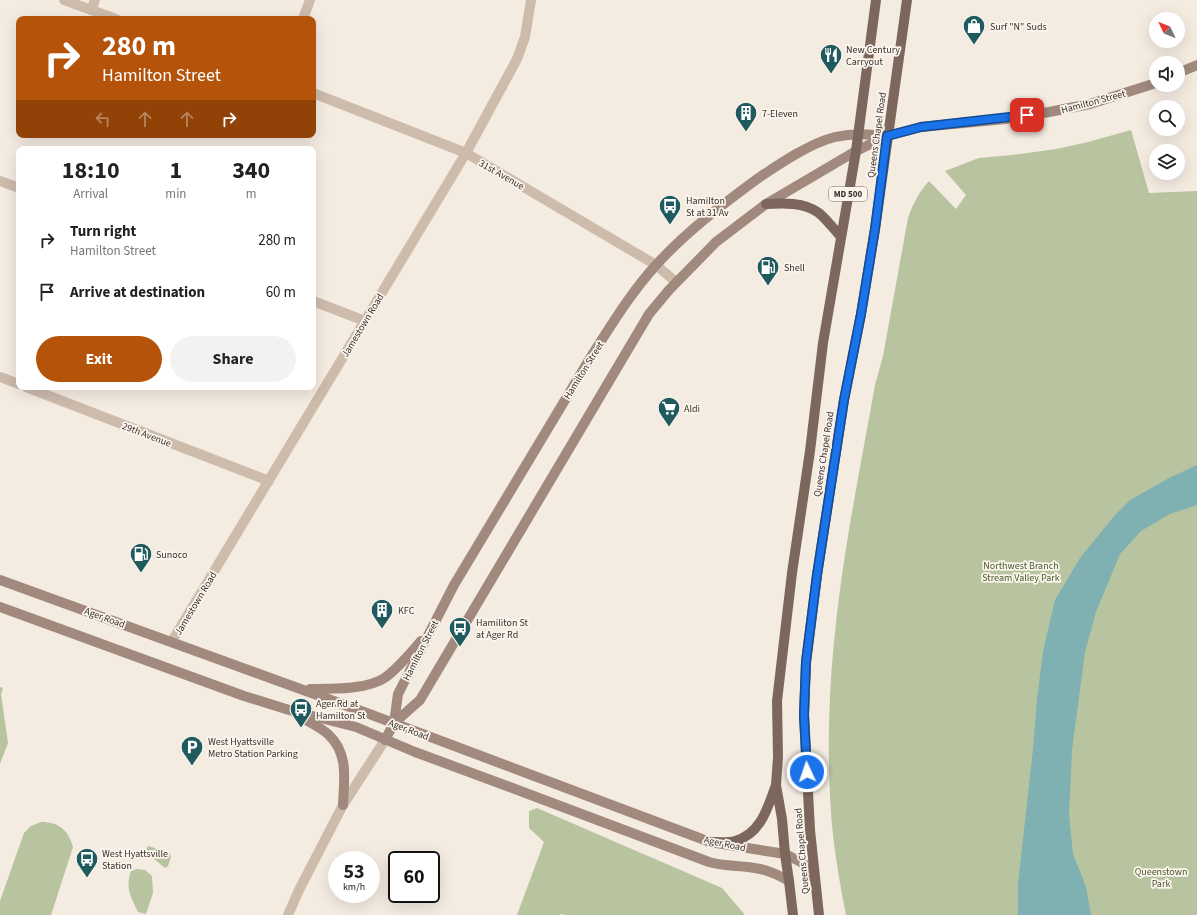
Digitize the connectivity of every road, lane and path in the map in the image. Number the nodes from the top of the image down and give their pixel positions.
1 (64, 0) edge
2 (96, 0) edge
3 (310, 0) edge
4 (531, 0) edge
5 (876, 0) edge
6 (906, 0) edge
7 (91, 10) junction
8 (108, 16) edge
9 (304, 16) edge
10 (1197, 65) edge
11 (1185, 70) edge
12 (1149, 85) edge
13 (316, 94) edge
14 (858, 133) junction
15 (887, 136) junction
16 (856, 151) junction
17 (466, 153) junction
18 (0, 181) edge
19 (16, 187) edge
20 (766, 204) junction
21 (841, 237) junction
22 (656, 265) junction
23 (676, 282) junction
24 (316, 302) edge
25 (365, 321) junction
26 (0, 377) edge
27 (16, 383) edge
28 (34, 390) edge
29 (269, 480) junction
30 (0, 580) edge
31 (0, 607) edge
32 (430, 631) junction
33 (172, 641) junction
34 (302, 689) junction
35 (289, 710) junction
36 (394, 723) junction
37 (385, 740) junction
38 (776, 785) junction
39 (343, 805) junction
40 (710, 842) junction
41 (785, 854) junction
42 (814, 878) junction
43 (789, 881) junction
44 (288, 915) edge
45 (793, 915) edge
46 (819, 915) edge

1 - 7 street
2 - 7 street
3 - 9 street
4 - 17 street, Jamestown Road
5 - 14 main road, Queens Chapel Road / MD 500
6 - 15 main road, Queens Chapel Road / MD 500
7 - 8 street
10 - 11 main road
12 - 15 main road, Hamilton Street
13 - 17 street, 31st Avenue
14 - 15 main road, Hamilton Street
14 - 16 main road, Queens Chapel Road / MD 500
14 - 22 main road, Hamilton Street
15 - 16 main road, Hamilton Street
15 - 42 main road, Queens Chapel Road / MD 500
16 - 20 main road, Hamilton Street
16 - 21 main road, Queens Chapel Road / MD 500
17 - 22 street, 31st Avenue
17 - 25 street, Jamestown Road
18 - 19 street
20 - 21 main road
20 - 23 main road, Hamilton Street
21 - 38 main road, Queens Chapel Road / MD 500
22 - 23 street, 31st Avenue
22 - 32 main road, Hamilton Street
23 - 36 main road, Hamilton Street
24 - 25 street
25 - 29 street, Jamestown Road
26 - 27 street
28 - 29 street, 29th Avenue
29 - 33 street, Jamestown Road
30 - 33 main road, Ager Road
31 - 35 main road, Ager Road
32 - 34 main road
32 - 36 main road, Hamilton Street
33 - 34 main road, Ager Road
34 - 36 main road, Ager Road
35 - 37 main road, Ager Road
35 - 39 main road
36 - 37 main road, Hamilton Street
36 - 40 main road, Ager Road
37 - 39 street, Hamilton Street
37 - 43 main road, Ager Road
38 - 40 main road
38 - 41 main road, Queens Chapel Road / MD 500
39 - 44 street, Hamilton Street
40 - 41 main road, Ager Road
41 - 42 main road, Ager Road
41 - 43 main road, Queens Chapel Road / MD 500
42 - 46 main road, Queens Chapel Road / MD 500
43 - 45 main road, Queens Chapel Road / MD 500

